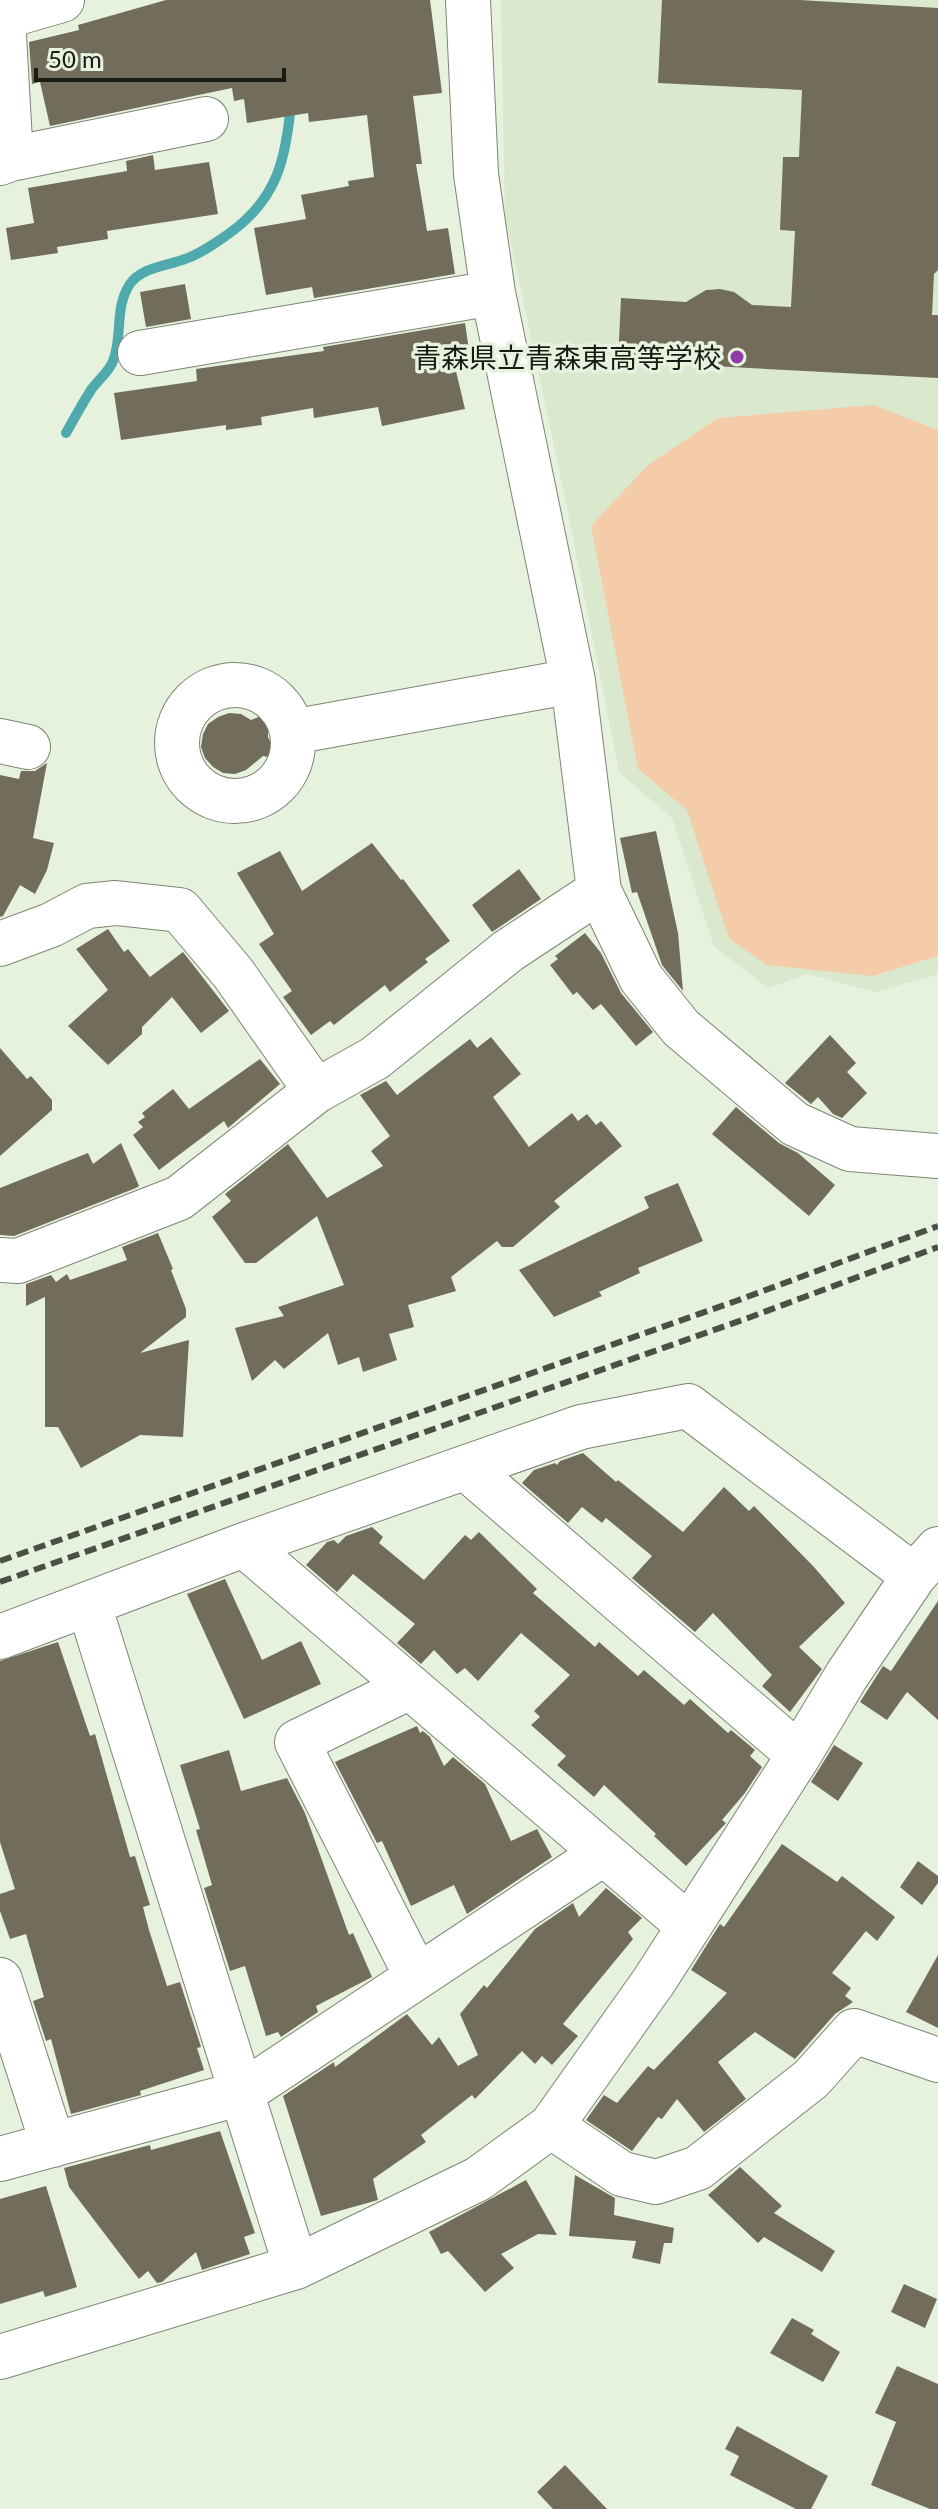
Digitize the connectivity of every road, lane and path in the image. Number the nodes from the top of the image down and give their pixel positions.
1 (62, 0) edge
2 (468, 0) edge
3 (3, 9) edge
4 (4, 92) edge
5 (206, 119) dead end
6 (6, 161) edge
7 (493, 293) junction
8 (140, 353) dead end
9 (573, 681) junction
10 (292, 732) dead end
11 (599, 891) junction
12 (42, 928) junction
13 (0, 944) edge
14 (0, 963) edge
15 (316, 1091) junction
16 (938, 1156) edge
17 (0, 1260) edge
18 (466, 1468) junction
19 (244, 1545) junction
20 (926, 1563) edge
21 (89, 1605) junction
22 (0, 1637) edge
23 (410, 1687) junction
24 (799, 1755) junction
25 (604, 1853) junction
26 (689, 1926) junction
27 (417, 1977) junction
28 (0, 1980) edge
29 (938, 2060) edge
30 (242, 2093) junction
31 (551, 2126) junction
32 (53, 2145) junction
33 (0, 2159) edge
34 (296, 2267) junction
35 (0, 2357) edge

1 - 3 street
2 - 7 street
3 - 4 street
4 - 6 street
5 - 6 street
7 - 8 street
7 - 9 street
9 - 10 street
9 - 11 street
11 - 15 street
11 - 16 street
12 - 13 street
12 - 14 street
12 - 15 street
15 - 17 street
18 - 19 street
18 - 20 street
18 - 24 street
19 - 21 street
19 - 23 street
20 - 24 street
21 - 22 street
21 - 30 street
23 - 25 street
23 - 27 street
24 - 26 street
25 - 26 street
25 - 27 street
26 - 31 street
27 - 30 street
28 - 32 street
29 - 31 street
30 - 32 street
30 - 34 street
31 - 34 street
32 - 33 street
34 - 35 street

